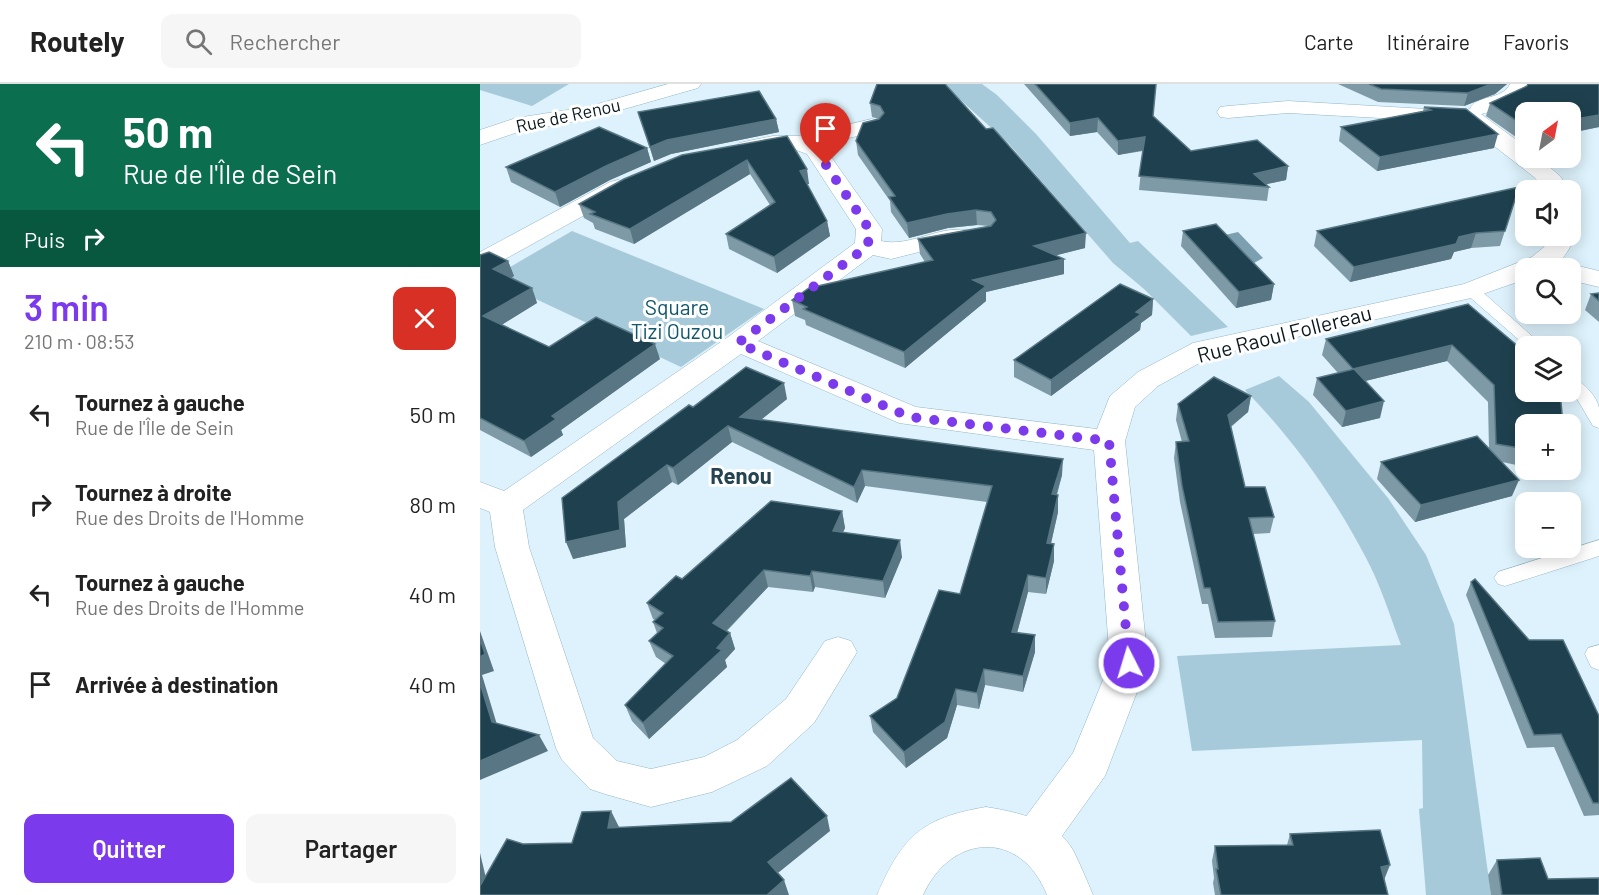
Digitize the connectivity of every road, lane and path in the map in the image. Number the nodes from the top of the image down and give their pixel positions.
1 (691, 84) edge
2 (1520, 84) edge
3 (1228, 112) dead end
4 (1469, 115) junction
5 (872, 126) edge
6 (480, 138) edge
7 (804, 141) junction
8 (724, 152) edge
9 (639, 178) edge
10 (1550, 180) edge
11 (982, 234) edge
12 (868, 246) junction
13 (1558, 246) edge
14 (1549, 258) edge
15 (480, 262) edge
16 (1515, 275) edge
17 (1581, 275) edge
18 (1599, 279) edge
19 (1471, 290) junction
20 (1524, 336) edge
21 (738, 343) junction
22 (1581, 393) edge
23 (1599, 422) edge
24 (1109, 441) junction
25 (493, 500) edge
26 (1599, 548) edge
27 (1504, 578) dead end
28 (838, 652) dead end
29 (1599, 654) edge
30 (1599, 661) edge
31 (1034, 840) junction
32 (900, 895) edge
33 (1070, 895) edge

1 - 6 street, Rue de Renou
2 - 4 street
3 - 4 street
4 - 10 street
5 - 7 street
7 - 8 street
7 - 12 street
9 - 15 street
11 - 12 street
12 - 21 street
13 - 14 street, Rue Raoul Follereau
16 - 19 street, Rue Raoul Follereau
17 - 18 street
19 - 20 lane
19 - 24 street, Rue Raoul Follereau
21 - 24 street
21 - 25 street
22 - 23 lane
24 - 31 street, Rue Raoul Follereau
25 - 28 street
26 - 27 lane
29 - 30 lane
31 - 32 street
31 - 33 street

